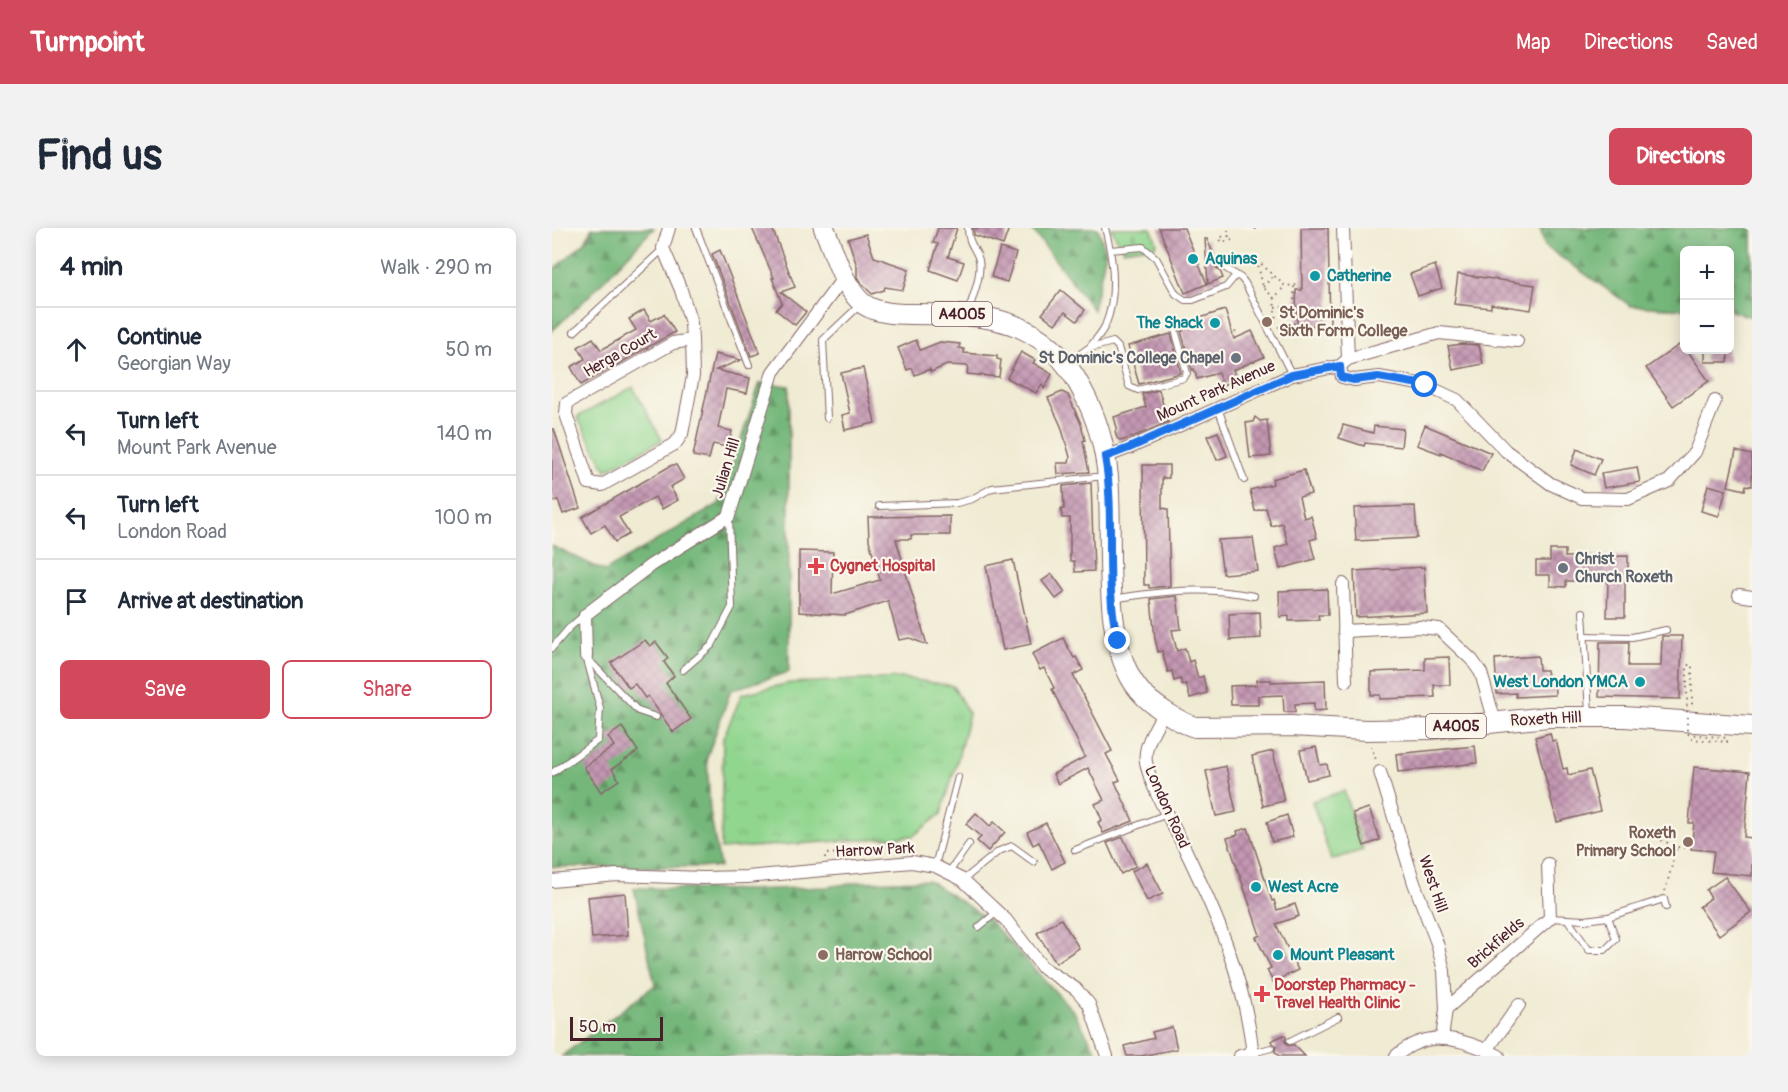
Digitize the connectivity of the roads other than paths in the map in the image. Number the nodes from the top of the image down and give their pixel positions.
1 (669, 228) edge
2 (696, 228) edge
3 (824, 228) edge
4 (968, 228) edge
5 (1105, 228) edge
6 (1343, 228) edge
7 (663, 248) junction
8 (1110, 250) junction
9 (1219, 264) dead end
10 (1236, 275) junction
11 (844, 277) junction
12 (861, 303) junction
13 (967, 314) junction
14 (1174, 326) dead end
15 (574, 332) dead end
16 (692, 340) junction
17 (1517, 341) dead end
18 (1088, 350) junction
19 (1344, 362) junction
20 (1066, 364) junction
21 (749, 365) dead end
22 (1292, 375) junction
23 (1715, 401) dead end
24 (1218, 407) junction
25 (827, 418) dead end
26 (1106, 466) junction
27 (1244, 480) dead end
28 (879, 506) dead end
29 (729, 516) junction
30 (1343, 584) dead end
31 (1254, 596) dead end
32 (1113, 599) junction
33 (1583, 612) dead end
34 (585, 615) junction
35 (1666, 630) dead end
36 (1344, 632) junction
37 (1584, 636) junction
38 (552, 648) edge
39 (586, 656) junction
40 (683, 670) dead end
41 (1346, 681) dead end
42 (1164, 711) junction
43 (656, 717) dead end
44 (1590, 717) junction
45 (1495, 722) junction
46 (1752, 726) edge
47 (1380, 772) road end
48 (552, 773) edge
49 (958, 777) dead end
50 (1167, 814) junction
51 (969, 844) dead end
52 (1076, 850) dead end
53 (1034, 862) dead end
54 (1548, 864) dead end
55 (935, 866) junction
56 (949, 872) junction
57 (963, 880) junction
58 (552, 881) edge
59 (1666, 907) dead end
60 (997, 912) junction
61 (1608, 917) junction
62 (1550, 918) junction
63 (1568, 920) junction
64 (979, 927) dead end
65 (1519, 1005) dead end
66 (1446, 1009) junction
67 (1338, 1017) dead end
68 (1442, 1039) junction
69 (1290, 1041) dead end
70 (1271, 1048) dead end
71 (1487, 1050) junction
72 (1253, 1054) edge
73 (1107, 1056) edge
74 (1240, 1056) edge
75 (1396, 1056) edge
76 (1499, 1056) edge

1 - 7 street
2 - 21 lane
3 - 11 main road
4 - 13 lane
5 - 8 lane
6 - 19 street
7 - 15 lane
7 - 16 street, Herga Court
8 - 10 lane
8 - 18 lane
9 - 10 lane
10 - 22 lane
11 - 12 main road
11 - 29 street, Julian Hill
12 - 13 main road, A4005
12 - 25 lane
13 - 20 main road, A4005
14 - 18 lane
16 - 16 street, Herga Court
17 - 19 street, Mount Park Avenue
18 - 20 lane
19 - 22 street, Mount Park Avenue
19 - 23 street
20 - 26 main road, A4005
22 - 24 street, Mount Park Avenue
24 - 26 street, Mount Park Avenue
24 - 27 lane
26 - 28 lane
26 - 32 main road, A4005
29 - 34 street, Julian Hill
29 - 40 lane
30 - 36 street
31 - 32 lane
32 - 42 main road, A4005
33 - 37 lane
34 - 38 lane
34 - 39 street
35 - 37 lane
36 - 41 street
36 - 45 street
37 - 44 lane
39 - 43 lane
39 - 48 lane
42 - 45 main road, Roxeth Hill / A4005
42 - 50 street, London Road
44 - 45 main road, Roxeth Hill / A4005
44 - 46 main road, Roxeth Hill / A4005
47 - 66 street, West Hill
49 - 55 lane
50 - 52 lane
50 - 72 street, London Road
51 - 56 lane
53 - 57 lane
54 - 62 street, Brickfields
55 - 56 street, Harrow Park
55 - 58 street, Harrow Park
56 - 57 street, Harrow Park
57 - 60 street, Harrow Park
59 - 61 lane
60 - 64 lane
60 - 73 street, Harrow Park
61 - 63 lane
61 - 63 lane
62 - 63 lane
62 - 66 street, Brickfields
65 - 71 street
66 - 68 street
67 - 69 lane
68 - 71 street
68 - 75 street
70 - 72 lane
71 - 76 street
72 - 74 street

